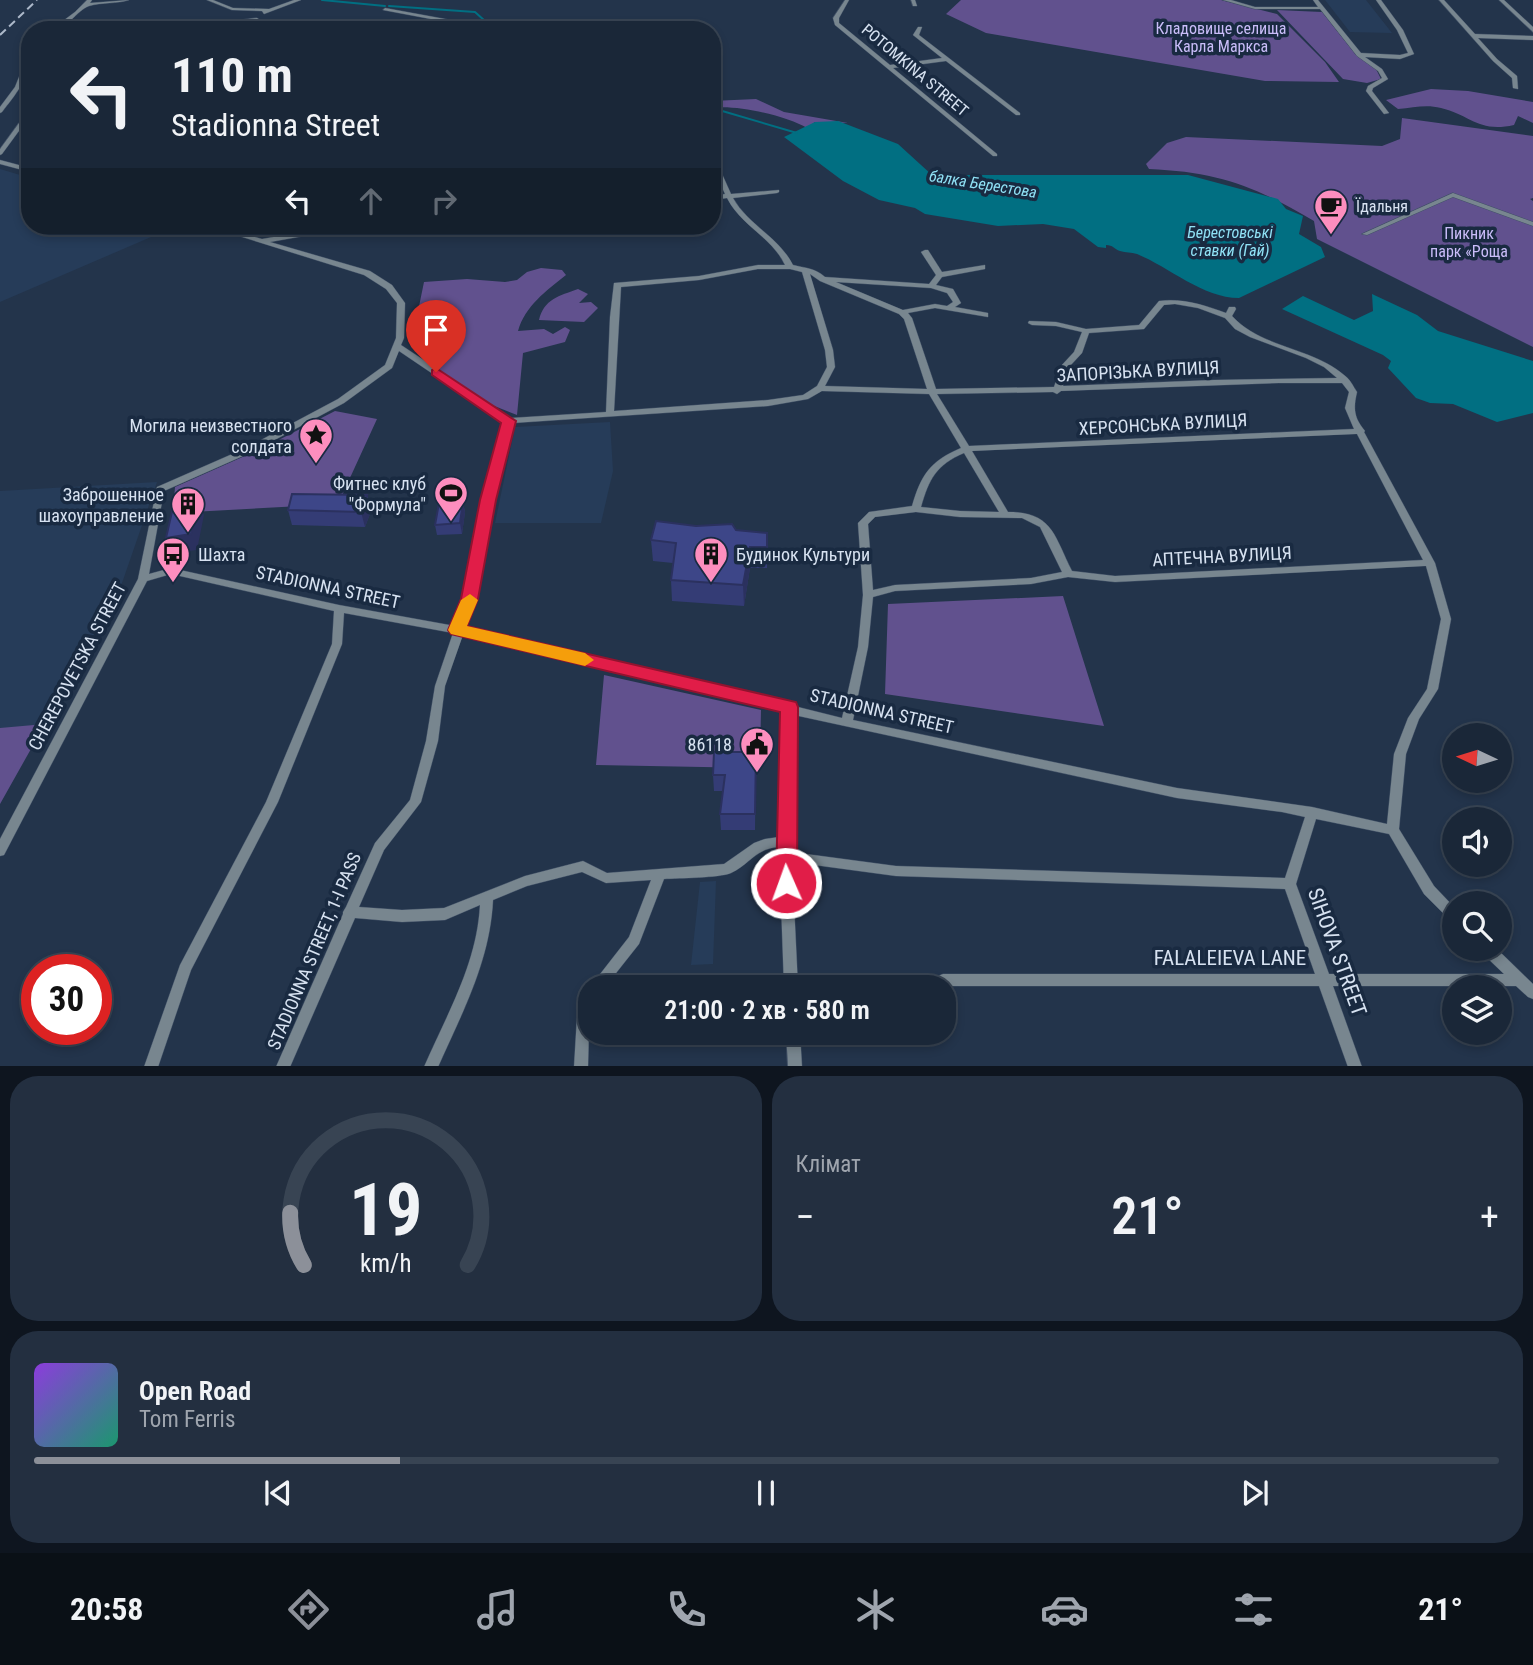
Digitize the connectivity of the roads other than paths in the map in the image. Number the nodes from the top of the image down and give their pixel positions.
1 (90, 0) edge
2 (127, 0) edge
3 (209, 0) edge
4 (299, 0) edge
5 (847, 0) edge
6 (1225, 0) edge
7 (1315, 0) edge
8 (1378, 0) edge
9 (1441, 0) edge
10 (1502, 0) edge
11 (84, 5) junction
12 (1322, 8) junction
13 (385, 9) dead end
14 (268, 10) junction
15 (257, 20) joint
16 (64, 21) edge
17 (249, 21) edge
18 (449, 21) edge
19 (920, 28) dead end
20 (1533, 30) edge
21 (1475, 36) junction
22 (1533, 38) edge
23 (1359, 55) junction
24 (947, 59) junction
25 (889, 67) junction
26 (21, 80) edge
27 (1516, 88) dead end
28 (0, 111) edge
29 (1386, 113) dead end
30 (1018, 114) dead end
31 (21, 124) dead end
32 (0, 153) edge
33 (995, 155) dead end
34 (0, 162) edge
35 (21, 168) edge
36 (721, 178) edge
37 (776, 191) dead end
38 (729, 196) junction
39 (721, 197) edge
40 (1533, 224) edge
41 (1365, 234) dead end
42 (239, 235) edge
43 (300, 235) edge
44 (261, 242) junction
45 (925, 251) dead end
46 (790, 267) junction
47 (982, 267) dead end
48 (805, 269) junction
49 (940, 275) junction
50 (823, 279) junction
51 (931, 286) junction
52 (950, 307) junction
53 (902, 312) junction
54 (985, 315) dead end
55 (1032, 323) dead end
56 (1086, 331) junction
57 (397, 346) junction
58 (1345, 380) junction
59 (820, 388) junction
60 (1057, 391) junction
61 (933, 394) junction
62 (610, 413) junction
63 (509, 421) junction
64 (1361, 431) junction
65 (967, 449) junction
66 (916, 509) junction
67 (1005, 514) junction
68 (1430, 564) junction
69 (1068, 574) junction
70 (143, 579) junction
71 (868, 595) junction
72 (339, 609) junction
73 (457, 630) junction
74 (789, 707) junction
75 (847, 723) junction
76 (1312, 813) junction
77 (1393, 830) junction
78 (785, 849) junction
79 (0, 851) edge
80 (660, 874) junction
81 (1290, 884) junction
82 (487, 898) junction
83 (1442, 903) edge
84 (349, 912) junction
85 (1499, 961) edge
86 (606, 975) edge
87 (790, 975) edge
88 (1326, 979) junction
89 (956, 980) edge
90 (1517, 980) junction
91 (1533, 993) edge
92 (582, 1045) edge
93 (794, 1045) edge
94 (151, 1066) edge
95 (283, 1066) edge
96 (431, 1066) edge
97 (581, 1066) edge
98 (795, 1066) edge
99 (1355, 1066) edge

1 - 11 street
2 - 11 street
3 - 14 street
4 - 14 street
5 - 25 street, POTOMKINA STREET
6 - 12 street
7 - 12 street
8 - 23 street
9 - 21 street
10 - 20 street
11 - 16 street
12 - 23 street
13 - 18 street
14 - 15 street
15 - 17 street
19 - 24 street
21 - 22 street
21 - 27 street
23 - 29 street
24 - 25 street
24 - 30 street
25 - 33 street, POTOMKINA STREET
26 - 28 street
31 - 32 street
34 - 35 street
36 - 38 street
37 - 38 street
38 - 39 street
38 - 46 street
40 - 41 street
42 - 44 street
43 - 44 street
44 - 57 street
45 - 49 street
46 - 48 street
46 - 62 street
47 - 49 street
48 - 50 street
48 - 59 street
49 - 51 street
50 - 51 street
50 - 53 street
51 - 52 street
52 - 53 street
52 - 54 street
53 - 61 street
55 - 56 street
56 - 58 street
56 - 60 street
57 - 63 street
57 - 70 street, CHEREPOVETSKA STREET
58 - 60 street, ЗАПОРІЗЬКА ВУЛИЦЯ
58 - 64 street
59 - 61 street, ЗАПОРІЗЬКА ВУЛИЦЯ
59 - 62 street
60 - 61 street, ЗАПОРІЗЬКА ВУЛИЦЯ
61 - 65 street
62 - 63 street
63 - 73 street, STADIONNA STREET, 1-I PASS
64 - 65 street, ХЕРСОНСЬКА ВУЛИЦЯ
64 - 68 street
65 - 66 street
65 - 67 street
66 - 67 street
66 - 71 street
67 - 69 street
68 - 69 street, АПТЕЧНА ВУЛИЦЯ
68 - 77 street
69 - 71 street, АПТЕЧНА ВУЛИЦЯ
70 - 72 street, STADIONNA STREET
70 - 79 street, CHEREPOVETSKA STREET
71 - 75 street
72 - 73 street, STADIONNA STREET
72 - 94 street
73 - 74 street, STADIONNA STREET
73 - 84 street, STADIONNA STREET, 1-I PASS
74 - 75 street, STADIONNA STREET
74 - 78 street
75 - 76 street, STADIONNA STREET
76 - 77 street, STADIONNA STREET
76 - 81 street, SIHOVA STREET
77 - 83 street
78 - 80 street
78 - 81 street
78 - 87 street
80 - 82 street
80 - 86 street
81 - 88 street, SIHOVA STREET
82 - 84 street
82 - 96 street
84 - 95 street, STADIONNA STREET, 1-I PASS
85 - 90 street
88 - 89 street, FALALEIEVA LANE
88 - 90 street, FALALEIEVA LANE
88 - 99 street, SIHOVA STREET
90 - 91 street
92 - 97 street
93 - 98 street

